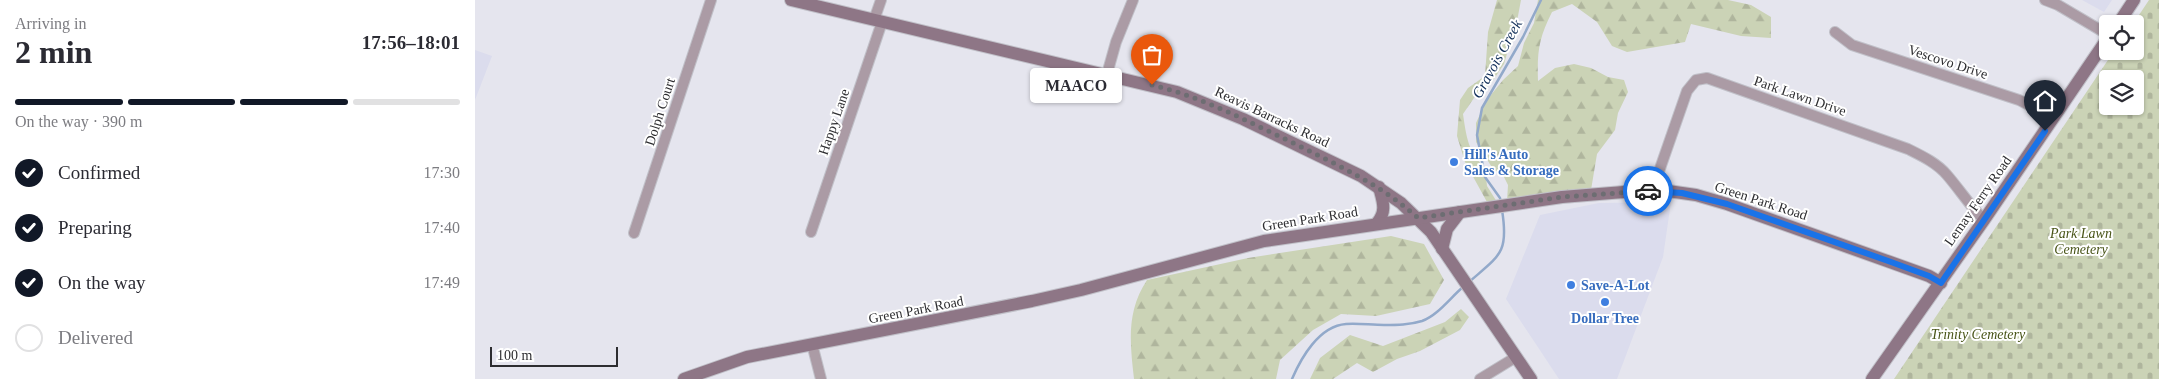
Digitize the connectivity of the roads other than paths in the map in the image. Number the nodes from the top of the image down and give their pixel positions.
1 (711, 0) edge
2 (791, 0) edge
3 (881, 0) edge
4 (1133, 0) edge
5 (2045, 0) edge
6 (2134, 0) edge
7 (2124, 15) edge
8 (878, 21) junction
9 (2099, 29) edge
10 (1835, 32) dead end
11 (2099, 51) edge
12 (1107, 74) junction
13 (2053, 118) junction
14 (1379, 187) junction
15 (1657, 191) junction
16 (1460, 212) junction
17 (1418, 218) junction
18 (1984, 220) junction
19 (1377, 223) junction
20 (811, 232) dead end
21 (634, 233) dead end
22 (1444, 251) junction
23 (1941, 283) junction
24 (813, 344) junction
25 (1516, 357) junction
26 (684, 379) edge
27 (821, 379) edge
28 (1480, 379) edge
29 (1531, 379) edge
30 (1872, 379) edge

1 - 21 street, Dolph Court
2 - 8 main road, Reavis Barracks Road
3 - 8 street, Happy Lane
4 - 12 street
5 - 9 street
6 - 7 main road
8 - 12 main road, Reavis Barracks Road
8 - 20 street, Happy Lane
10 - 13 street, Vescovo Drive
11 - 13 main road, Lemay Ferry Road
12 - 14 main road, Reavis Barracks Road
13 - 18 main road, Lemay Ferry Road
14 - 17 main road, Reavis Barracks Road
14 - 19 main road
15 - 16 main road, Green Park Road
15 - 18 street, Park Lawn Drive
15 - 23 main road, Green Park Road
16 - 17 main road, Green Park Road
16 - 22 main road
17 - 19 main road, Green Park Road
17 - 22 main road, Reavis Barracks Road
18 - 23 main road, Lemay Ferry Road
19 - 24 main road, Green Park Road
22 - 25 main road, Reavis Barracks Road
23 - 30 main road, Lemay Ferry Road
24 - 26 main road, Green Park Road
24 - 27 street
25 - 28 street
25 - 29 main road, Reavis Barracks Road

